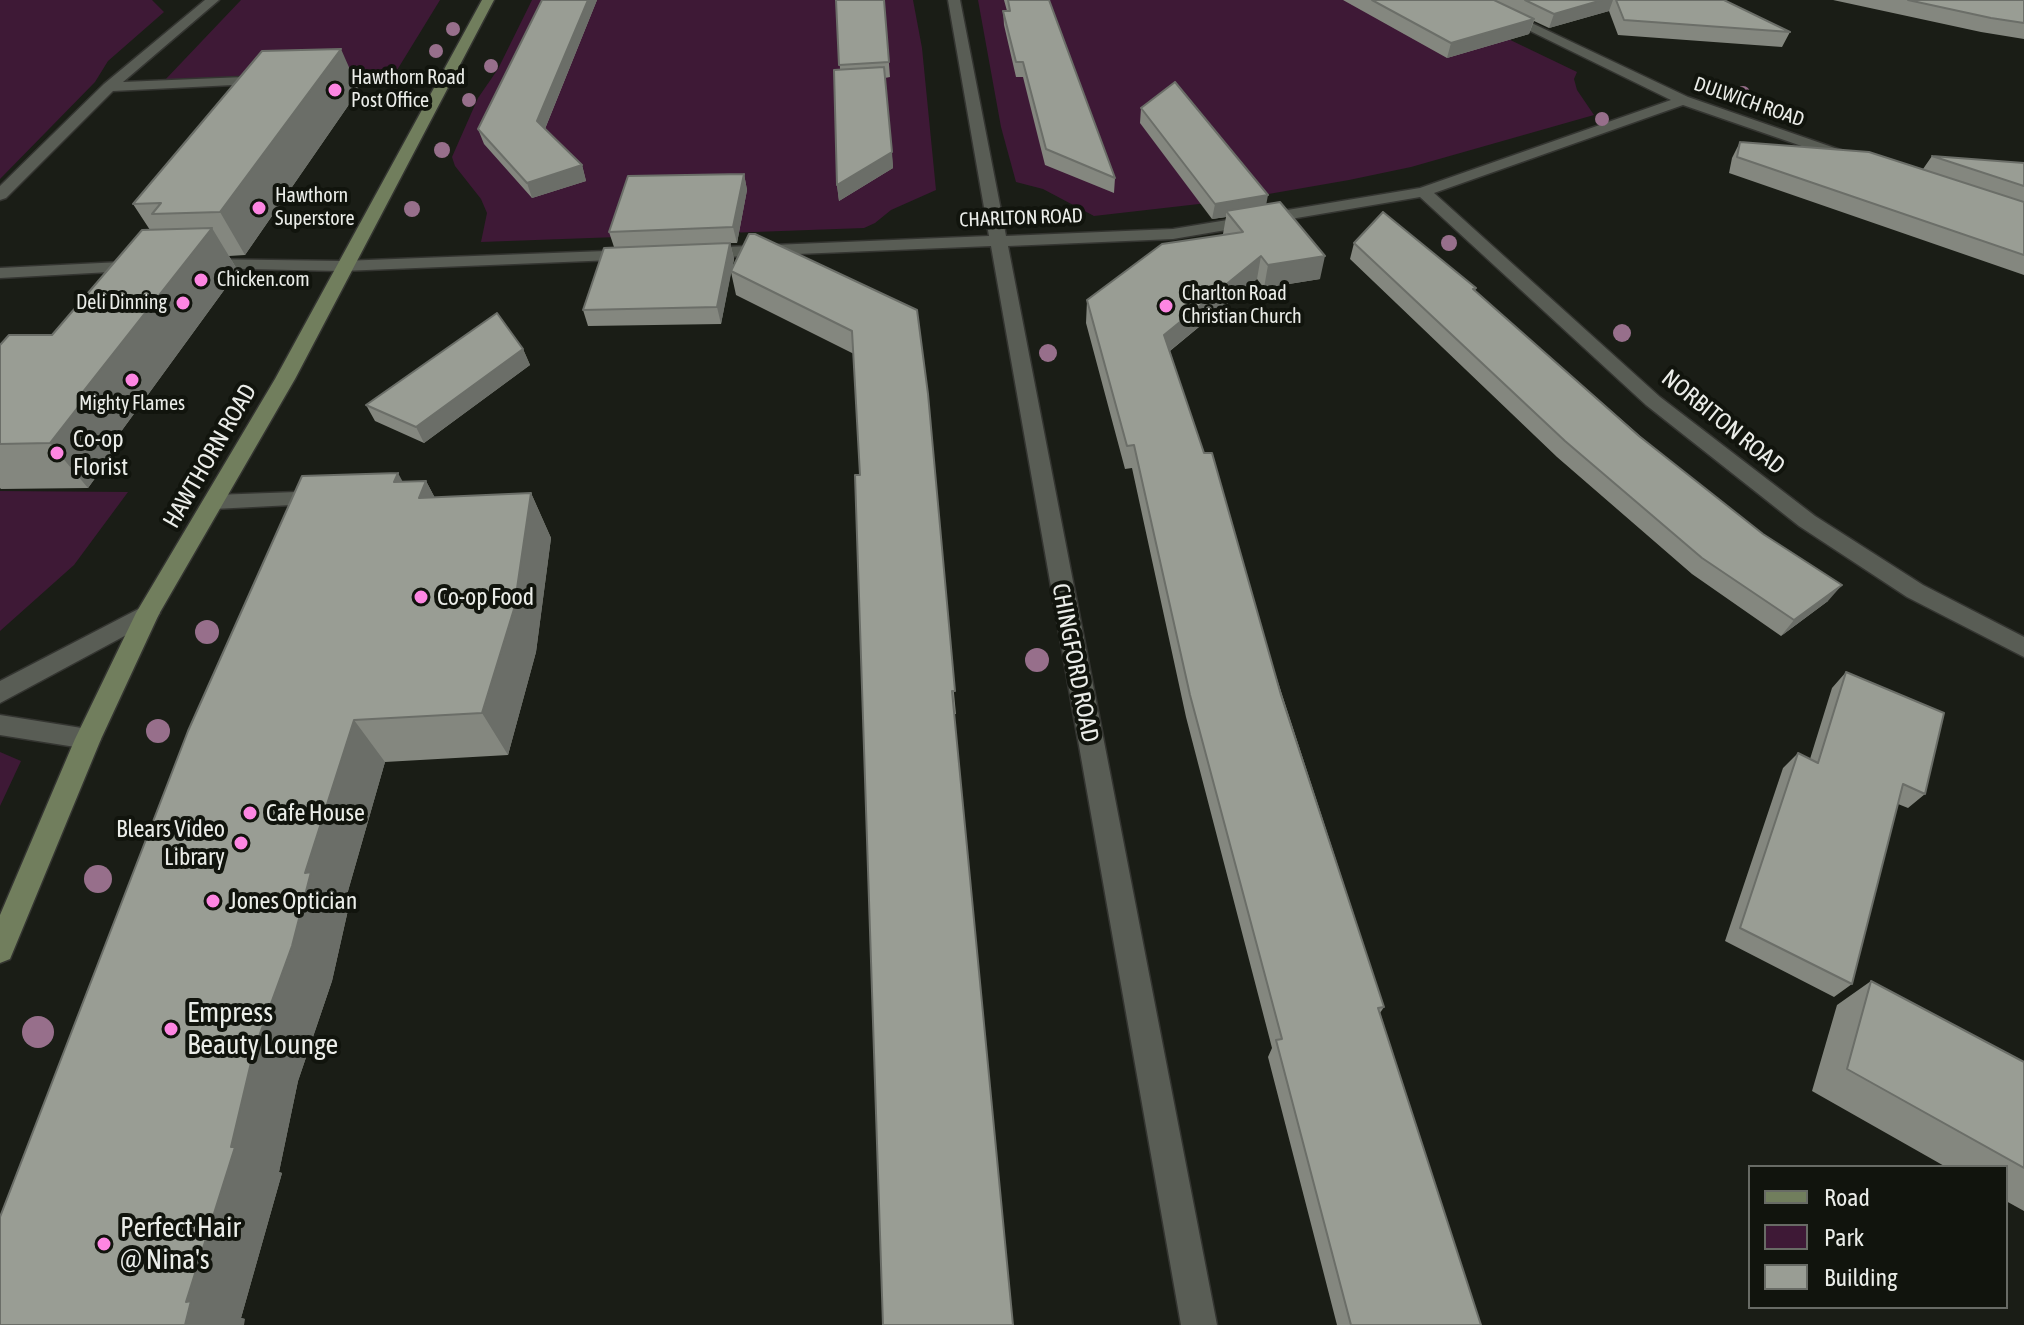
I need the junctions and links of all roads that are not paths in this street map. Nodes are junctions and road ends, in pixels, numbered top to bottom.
1 (213, 0) edge
2 (488, 0) edge
3 (954, 0) edge
4 (1473, 0) edge
5 (447, 75) junction
6 (109, 87) junction
7 (1683, 100) junction
8 (1862, 162) edge
9 (1423, 192) junction
10 (0, 195) edge
11 (996, 242) junction
12 (677, 254) edge
13 (645, 255) edge
14 (342, 266) junction
15 (0, 273) edge
16 (327, 498) edge
17 (214, 502) junction
18 (148, 613) junction
19 (2024, 648) edge
20 (0, 693) edge
21 (0, 725) edge
22 (88, 739) junction
23 (0, 949) edge
24 (1199, 1325) edge

1 - 6 street
2 - 5 street, HAWTHORN ROAD
3 - 11 street, CHINGFORD ROAD
4 - 7 street, DULWICH ROAD
5 - 6 street
5 - 14 street, HAWTHORN ROAD
6 - 10 street
7 - 8 street, DULWICH ROAD
7 - 9 street, CHARLTON ROAD
9 - 11 street, CHARLTON ROAD
9 - 19 street, NORBITON ROAD
11 - 12 street, CHARLTON ROAD
11 - 24 street, CHINGFORD ROAD
13 - 14 street
14 - 15 street
14 - 17 street, HAWTHORN ROAD
16 - 17 street
17 - 18 street, HAWTHORN ROAD
18 - 20 street
18 - 22 street, HAWTHORN ROAD
21 - 22 street
22 - 23 street, HAWTHORN ROAD

